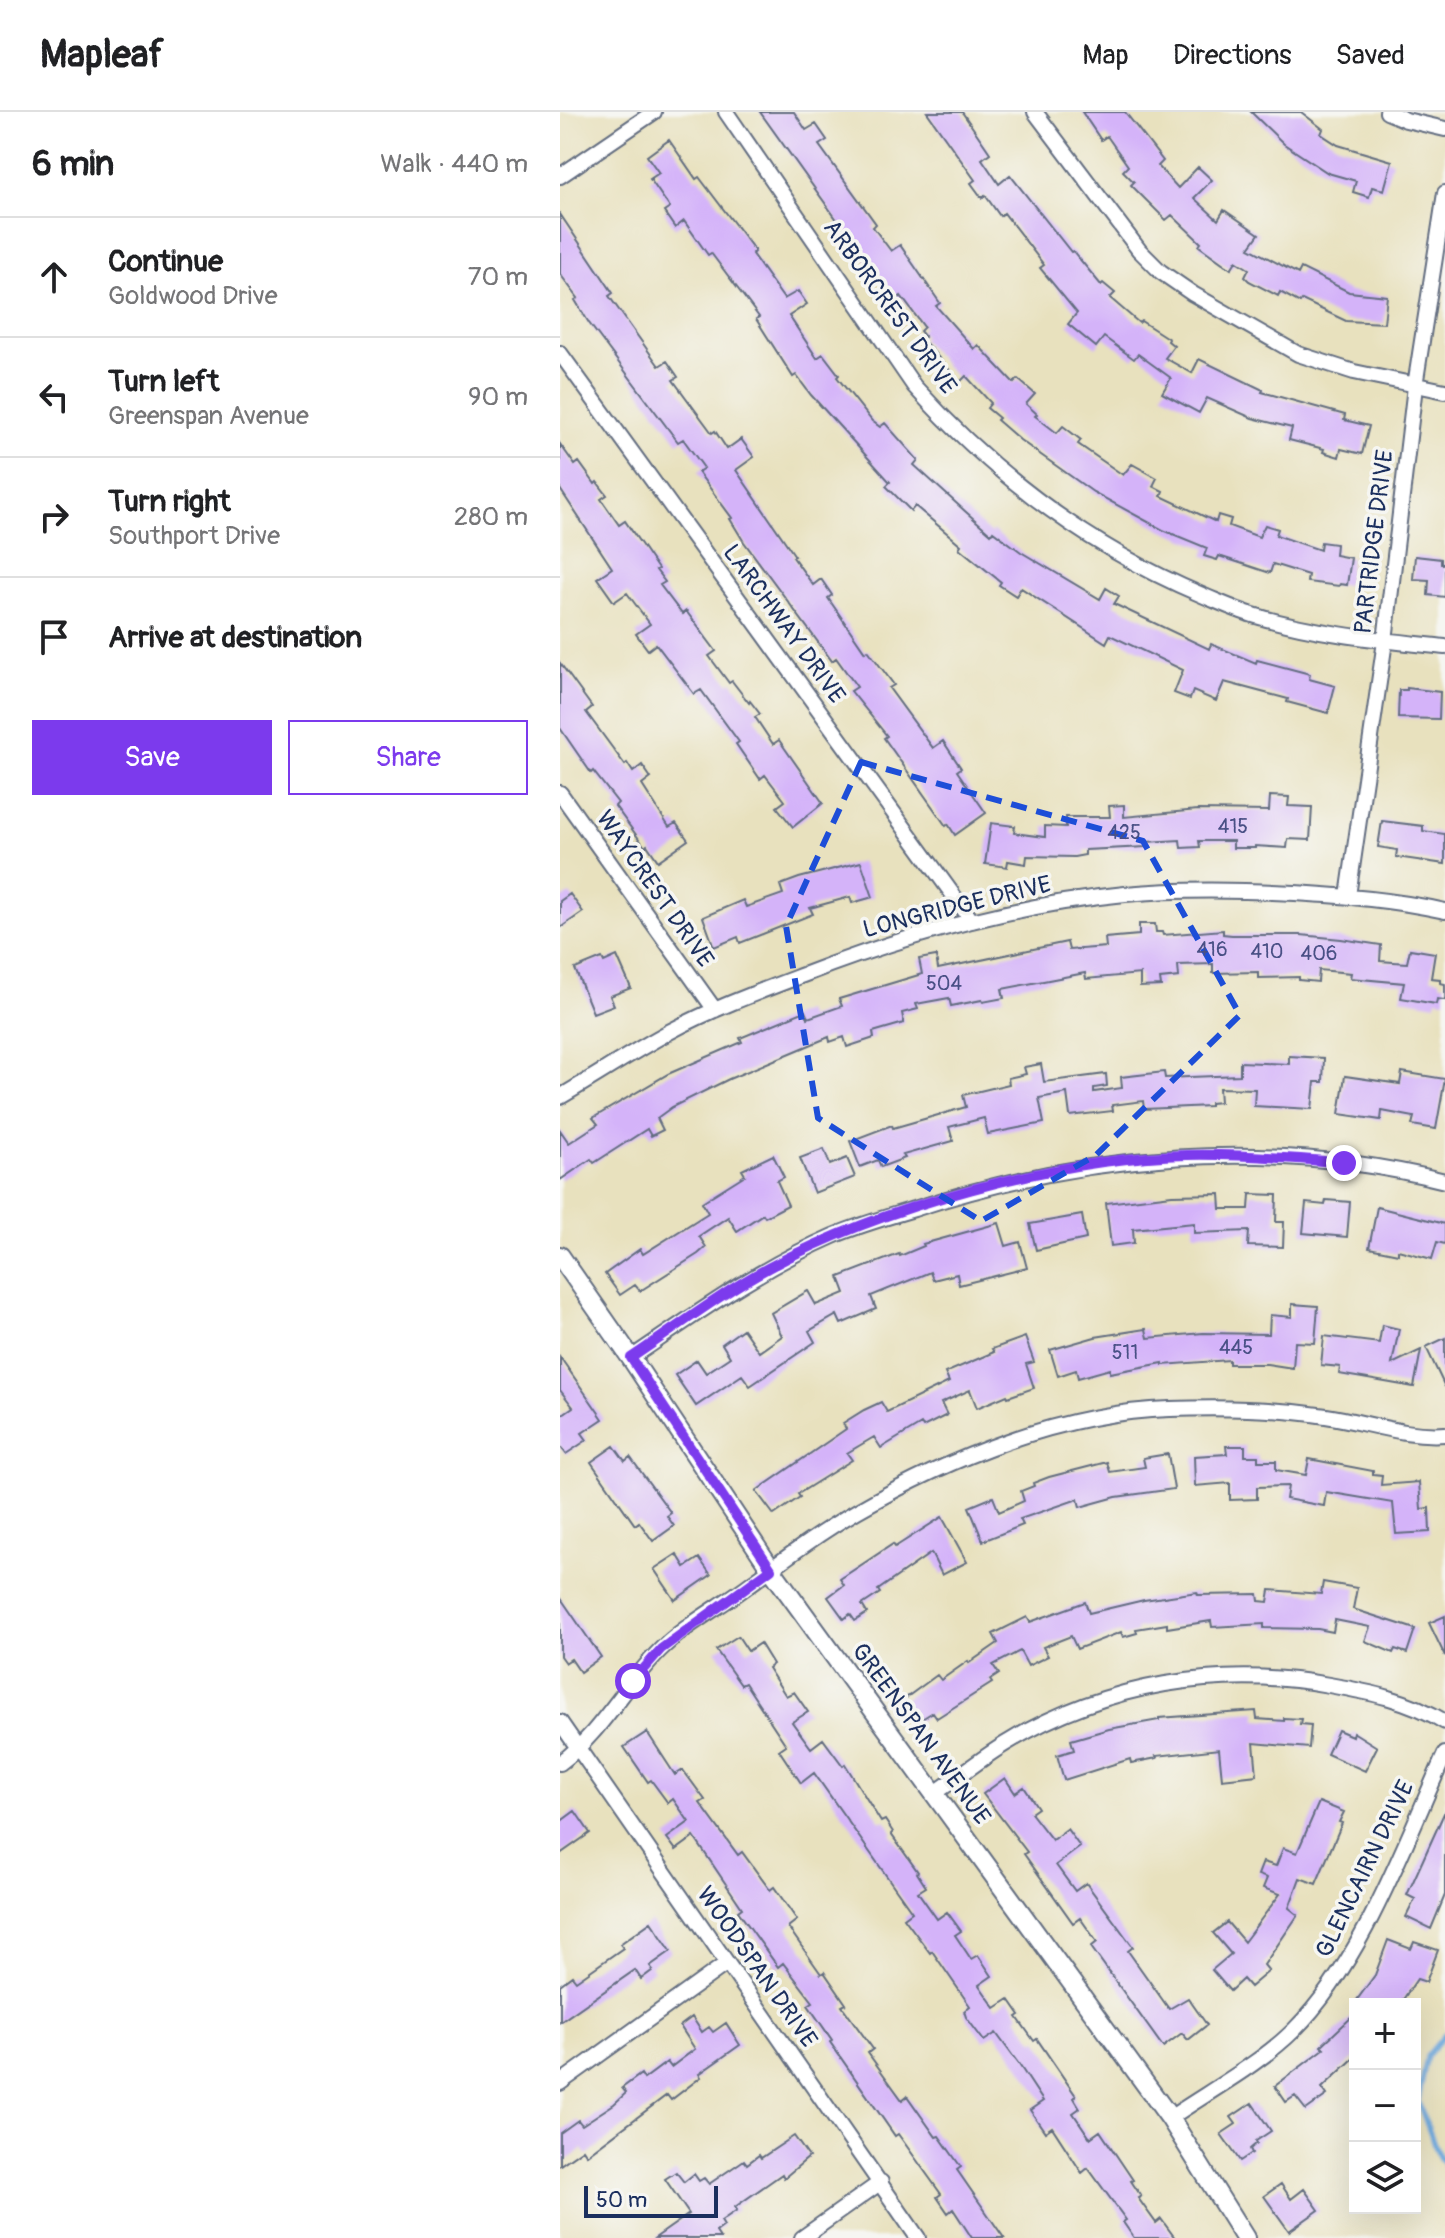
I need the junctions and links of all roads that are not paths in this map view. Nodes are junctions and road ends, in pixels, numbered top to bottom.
1 (654, 112) edge
2 (726, 112) edge
3 (1035, 112) edge
4 (1387, 112) edge
5 (1445, 129) edge
6 (560, 176) edge
7 (1445, 193) edge
8 (560, 353) edge
9 (1415, 386) junction
10 (1445, 391) edge
11 (1385, 641) junction
12 (1445, 647) edge
13 (560, 793) edge
14 (1348, 896) junction
15 (1445, 911) edge
16 (972, 921) junction
17 (715, 1010) junction
18 (560, 1097) edge
19 (1445, 1181) edge
20 (560, 1256) edge
21 (631, 1358) junction
22 (1445, 1434) edge
23 (771, 1569) junction
24 (560, 1722) edge
25 (1445, 1722) edge
26 (579, 1749) junction
27 (1445, 1754) edge
28 (560, 1763) edge
29 (935, 1793) junction
30 (727, 1963) junction
31 (560, 2083) edge
32 (1170, 2118) junction
33 (881, 2182) junction
34 (802, 2238) edge
35 (918, 2238) edge
36 (1245, 2238) edge

1 - 6 street
2 - 11 street, ARBORCREST DRIVE
3 - 9 street
4 - 5 street
7 - 9 street, PARTRIDGE DRIVE
8 - 16 street, LARCHWAY DRIVE
9 - 10 street
9 - 11 street, PARTRIDGE DRIVE
11 - 12 street, ARBORCREST DRIVE
11 - 14 street, PARTRIDGE DRIVE
13 - 17 street, WAYCREST DRIVE
14 - 15 street, LONGRIDGE DRIVE
14 - 16 street, LONGRIDGE DRIVE
16 - 17 street, LONGRIDGE DRIVE
17 - 18 street, LONGRIDGE DRIVE
19 - 21 street
20 - 21 street, GREENSPAN AVENUE
21 - 23 street, GREENSPAN AVENUE
22 - 23 street
23 - 26 street
23 - 29 street, GREENSPAN AVENUE
24 - 26 street, WOODSPAN DRIVE
25 - 29 street
26 - 28 street
26 - 30 street, WOODSPAN DRIVE
27 - 32 street, GLENCAIRN DRIVE
29 - 32 street, GREENSPAN AVENUE
30 - 31 street
30 - 33 street, WOODSPAN DRIVE
32 - 36 street, GREENSPAN AVENUE
33 - 34 street
33 - 35 street, WOODSPAN DRIVE

